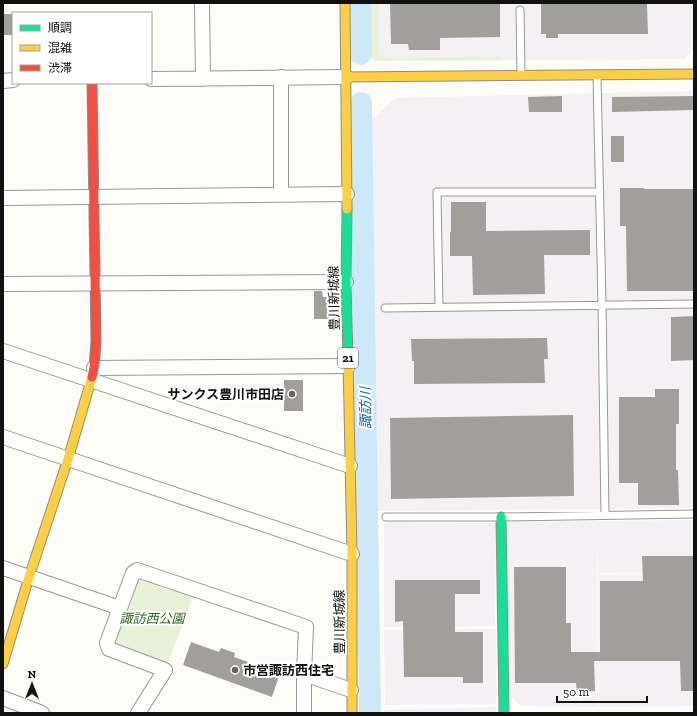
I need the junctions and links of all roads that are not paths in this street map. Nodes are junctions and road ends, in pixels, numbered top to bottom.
1 (202, 3) edge
2 (345, 3) edge
3 (520, 10) dead end
4 (597, 74) junction
5 (694, 74) edge
6 (520, 75) junction
7 (346, 76) junction
8 (281, 77) junction
9 (203, 78) junction
10 (152, 79) edge
11 (92, 84) edge
12 (600, 192) junction
13 (281, 194) junction
14 (347, 194) junction
15 (94, 197) junction
16 (3, 198) edge
17 (346, 282) junction
18 (95, 283) junction
19 (3, 284) edge
20 (694, 304) edge
21 (602, 305) junction
22 (439, 307) junction
23 (385, 308) dead end
24 (3, 351) edge
25 (348, 366) junction
26 (92, 374) junction
27 (3, 437) edge
28 (68, 459) junction
29 (350, 466) junction
30 (694, 514) edge
31 (604, 515) junction
32 (386, 517) dead end
33 (501, 517) junction
34 (352, 554) junction
35 (3, 568) edge
36 (29, 577) junction
37 (120, 608) junction
38 (3, 664) edge
39 (304, 674) junction
40 (351, 690) junction
41 (3, 698) edge
42 (42, 713) edge
43 (138, 713) edge
44 (304, 713) edge
45 (352, 713) edge
46 (504, 713) edge

1 - 9 street
2 - 7 street, 豊川新城線 / 21
3 - 6 lane
4 - 5 street
4 - 6 street
4 - 12 lane
6 - 7 street
7 - 8 street
7 - 14 street, 豊川新城線 / 21
8 - 9 street
8 - 13 street
9 - 10 street
11 - 15 street
12 - 21 lane
12 - 22 lane
13 - 14 street
13 - 15 street
14 - 17 street, 豊川新城線 / 21
15 - 16 street
15 - 18 street
17 - 18 street
17 - 25 street, 豊川新城線 / 21
18 - 19 street
18 - 26 street
20 - 21 lane
21 - 22 lane
21 - 31 lane
22 - 23 lane
24 - 26 street
25 - 26 street
25 - 29 street, 豊川新城線 / 21
26 - 28 street
26 - 29 street
27 - 28 street
28 - 34 street
28 - 36 street
29 - 34 street, 豊川新城線 / 21
30 - 31 lane
31 - 33 lane
32 - 33 lane
33 - 46 street
34 - 40 street, 豊川新城線 / 21
35 - 36 street
36 - 37 street
36 - 38 street
37 - 39 street
37 - 43 street
39 - 40 street
39 - 44 street
40 - 45 street, 豊川新城線 / 21
41 - 42 street

